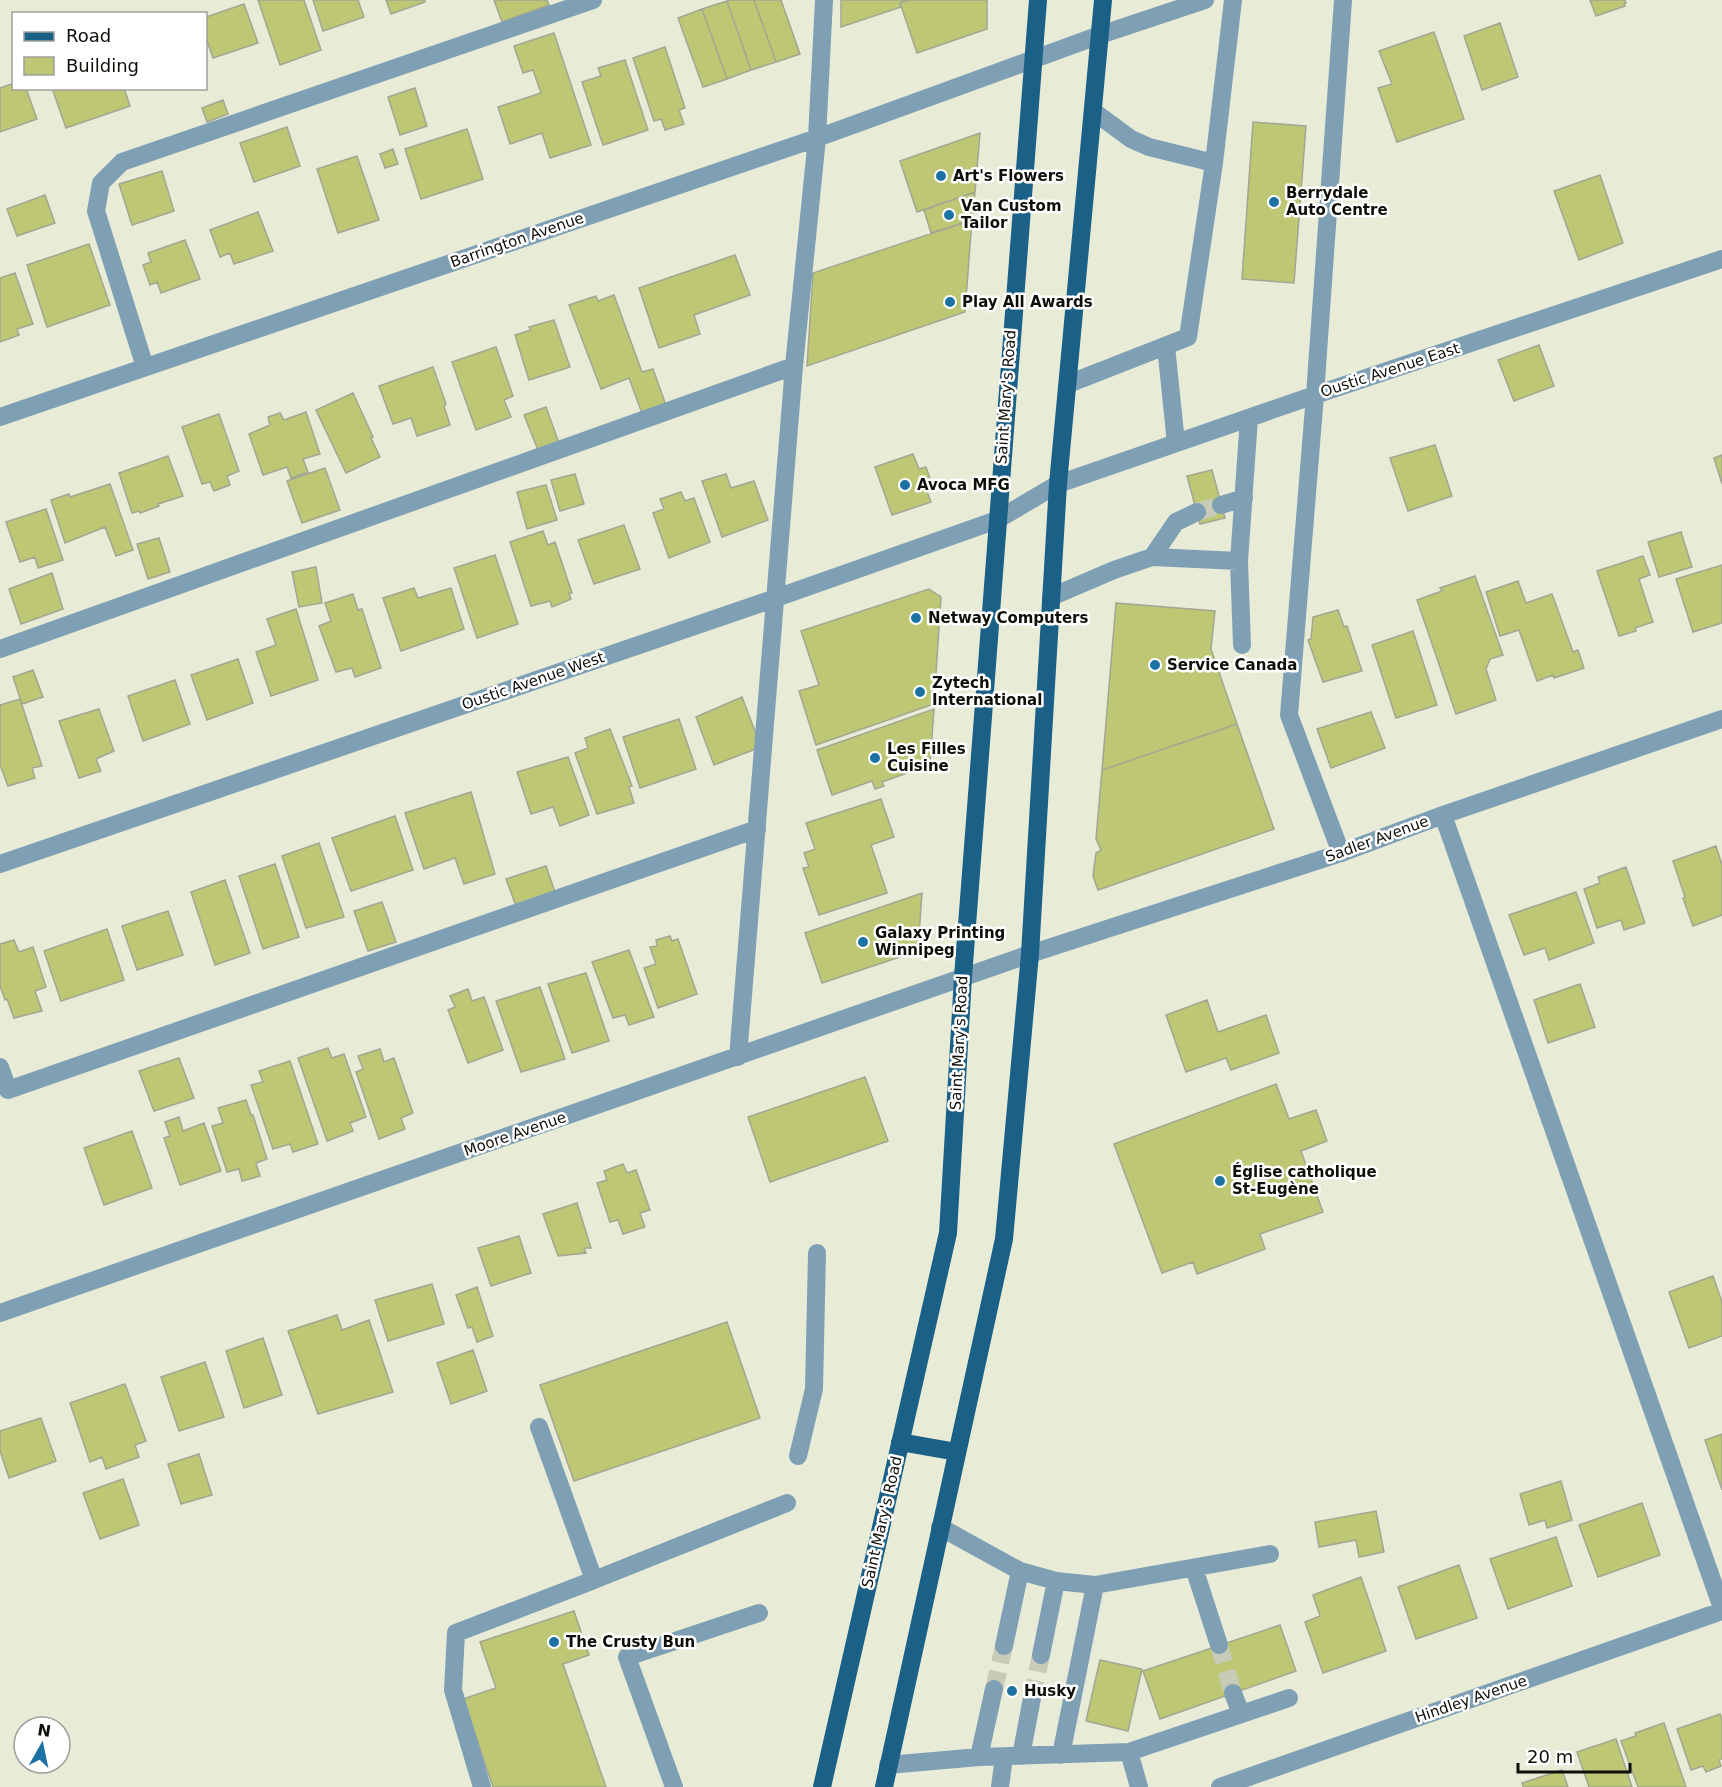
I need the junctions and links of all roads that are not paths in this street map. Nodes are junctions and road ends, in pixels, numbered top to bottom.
1 (593, 0) edge
2 (824, 0) edge
3 (1038, 0) edge
4 (1103, 0) edge
5 (1205, 0) edge
6 (1233, 0) edge
7 (1343, 0) edge
8 (1100, 35) junction
9 (1033, 59) junction
10 (1093, 111) junction
11 (818, 138) junction
12 (1214, 163) junction
13 (1722, 259) edge
14 (1166, 345) junction
15 (794, 366) junction
16 (146, 367) junction
17 (1068, 384) junction
18 (1315, 395) junction
19 (0, 417) edge
20 (1249, 418) junction
21 (1176, 443) junction
22 (1058, 484) junction
23 (1244, 498) junction
24 (1221, 505) tunnel mouth
25 (1197, 513) tunnel mouth
26 (997, 520) junction
27 (1152, 557) junction
28 (1239, 561) junction
29 (1051, 597) junction
30 (776, 598) junction
31 (1242, 645) dead end
32 (0, 649) edge
33 (1722, 719) edge
34 (1443, 815) junction
35 (757, 829) junction
36 (1341, 853) junction
37 (0, 864) edge
38 (1030, 954) junction
39 (963, 977) junction
40 (738, 1057) junction
41 (0, 1067) edge
42 (817, 1253) dead end
43 (0, 1313) edge
44 (539, 1427) dead end
45 (900, 1442) junction
46 (957, 1452) junction
47 (798, 1456) dead end
48 (787, 1503) dead end
49 (940, 1527) junction
50 (1270, 1554) dead end
51 (1194, 1568) junction
52 (1020, 1571) junction
53 (594, 1580) junction
54 (1056, 1581) junction
55 (1095, 1585) junction
56 (1722, 1610) edge
57 (759, 1613) dead end
58 (1219, 1645) tunnel mouth
59 (1004, 1646) tunnel mouth
60 (1041, 1655) tunnel mouth
61 (994, 1689) tunnel mouth
62 (1233, 1693) tunnel mouth
63 (1032, 1698) tunnel mouth
64 (1289, 1698) dead end
65 (1241, 1714) junction
66 (1130, 1752) junction
67 (1061, 1755) junction
68 (979, 1757) junction
69 (1012, 1757) junction
70 (888, 1765) junction
71 (482, 1787) edge
72 (674, 1787) edge
73 (822, 1787) edge
74 (884, 1787) edge
75 (1000, 1787) edge
76 (1139, 1787) edge
77 (1220, 1787) edge

1 - 16 street
2 - 11 street
3 - 9 main road, Saint Mary's Road
4 - 8 main road
5 - 8 street, Barrington Avenue
6 - 12 street
7 - 18 street
8 - 9 street, Barrington Avenue
8 - 10 main road
9 - 11 street, Barrington Avenue
9 - 26 main road, Saint Mary's Road
10 - 12 street
10 - 17 main road
11 - 15 street
11 - 16 street, Barrington Avenue
12 - 14 street
13 - 18 street, Oustic Avenue East
14 - 17 street
14 - 21 street
15 - 30 street
15 - 32 street
16 - 19 street, Barrington Avenue
17 - 22 main road
18 - 20 street, Oustic Avenue East
18 - 36 street
20 - 21 street, Oustic Avenue East
20 - 23 street
21 - 22 street, Oustic Avenue East
22 - 26 street, Oustic Avenue West
22 - 29 main road
23 - 24 street
23 - 28 street
25 - 27 street
26 - 30 street, Oustic Avenue West
26 - 39 main road, Saint Mary's Road
27 - 28 street
27 - 29 street
28 - 31 street
29 - 38 main road
30 - 35 street
30 - 37 street, Oustic Avenue West
33 - 34 street, Sadler Avenue
34 - 36 street, Sadler Avenue
34 - 56 street
35 - 40 street
35 - 41 street
36 - 38 street, Sadler Avenue
38 - 39 street, Moore Avenue
38 - 46 main road
39 - 40 street, Moore Avenue
39 - 45 main road, Saint Mary's Road
40 - 43 street, Moore Avenue
42 - 47 street
44 - 53 street
45 - 46 main road
45 - 73 main road, Saint Mary's Road
46 - 49 main road
48 - 53 street
49 - 52 street
49 - 70 main road
50 - 51 street
51 - 55 street
51 - 58 street
52 - 54 street
52 - 59 street
53 - 71 street
54 - 55 street
54 - 60 street
55 - 67 street
56 - 77 street, Hindley Avenue
57 - 72 street
61 - 68 street
62 - 65 street
63 - 69 street
64 - 65 street
65 - 66 street
66 - 67 street
66 - 76 street
67 - 69 street
68 - 69 street
68 - 70 street
69 - 75 street
70 - 74 main road

